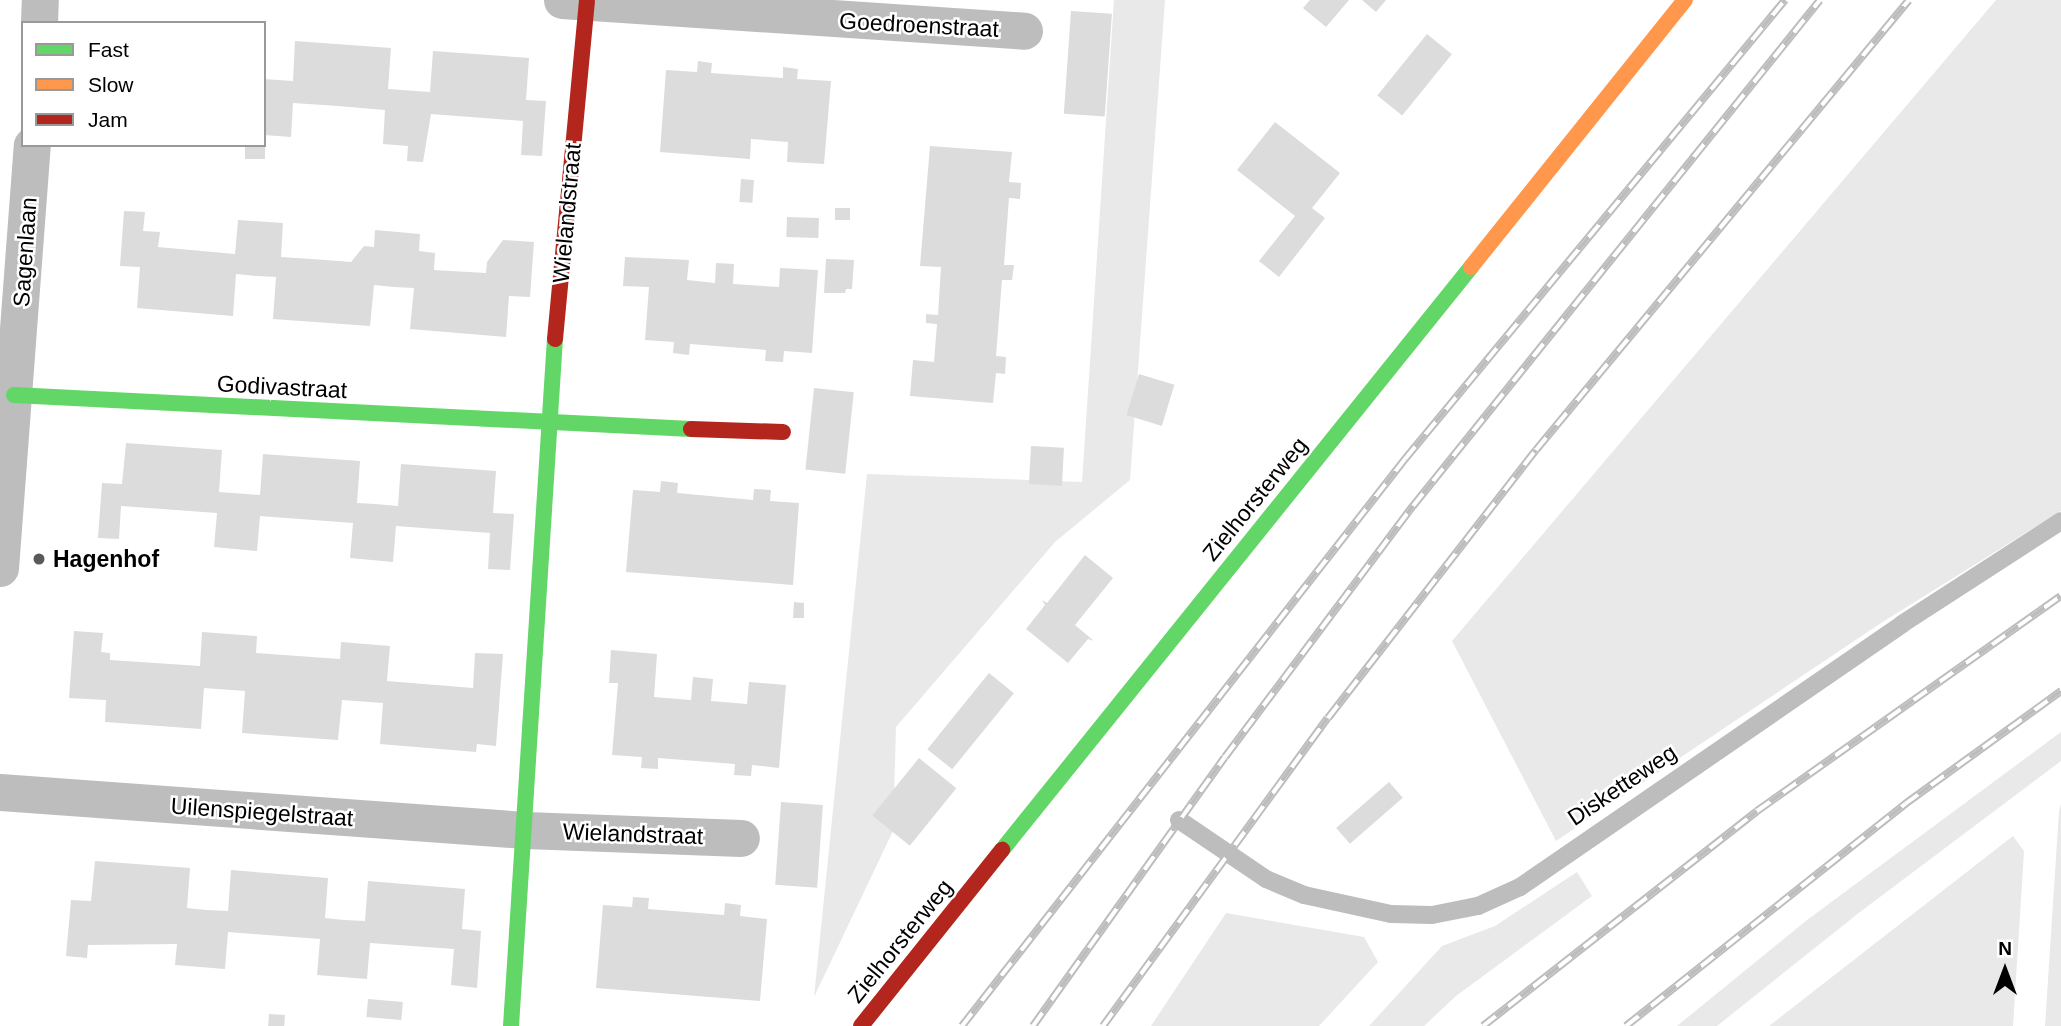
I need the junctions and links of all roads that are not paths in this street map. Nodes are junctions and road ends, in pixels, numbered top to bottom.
1 (40, 0) edge
2 (1685, 0) edge
3 (574, 1) edge
4 (39, 21) edge
5 (1024, 31) dead end
6 (32, 147) edge
7 (14, 227) edge
8 (14, 395) junction
9 (547, 424) junction
10 (783, 432) dead end
11 (2061, 521) edge
12 (0, 568) edge
13 (0, 792) edge
14 (1179, 820) dead end
15 (525, 830) junction
16 (741, 838) dead end
17 (511, 1026) edge
18 (861, 1026) edge

1 - 4 street
2 - 18 street, Zielhorsterweg
3 - 5 street, Goedroenstraat
3 - 9 street, Wielandstraat
6 - 7 street, Sagenlaan
7 - 8 street, Sagenlaan
8 - 9 street, Godivastraat
8 - 12 street, Sagenlaan
9 - 10 street
9 - 15 street, Wielandstraat
11 - 14 lane, Disketteweg
13 - 15 street, Uilenspiegelstraat
15 - 16 street, Wielandstraat
15 - 17 street, Wielandstraat

